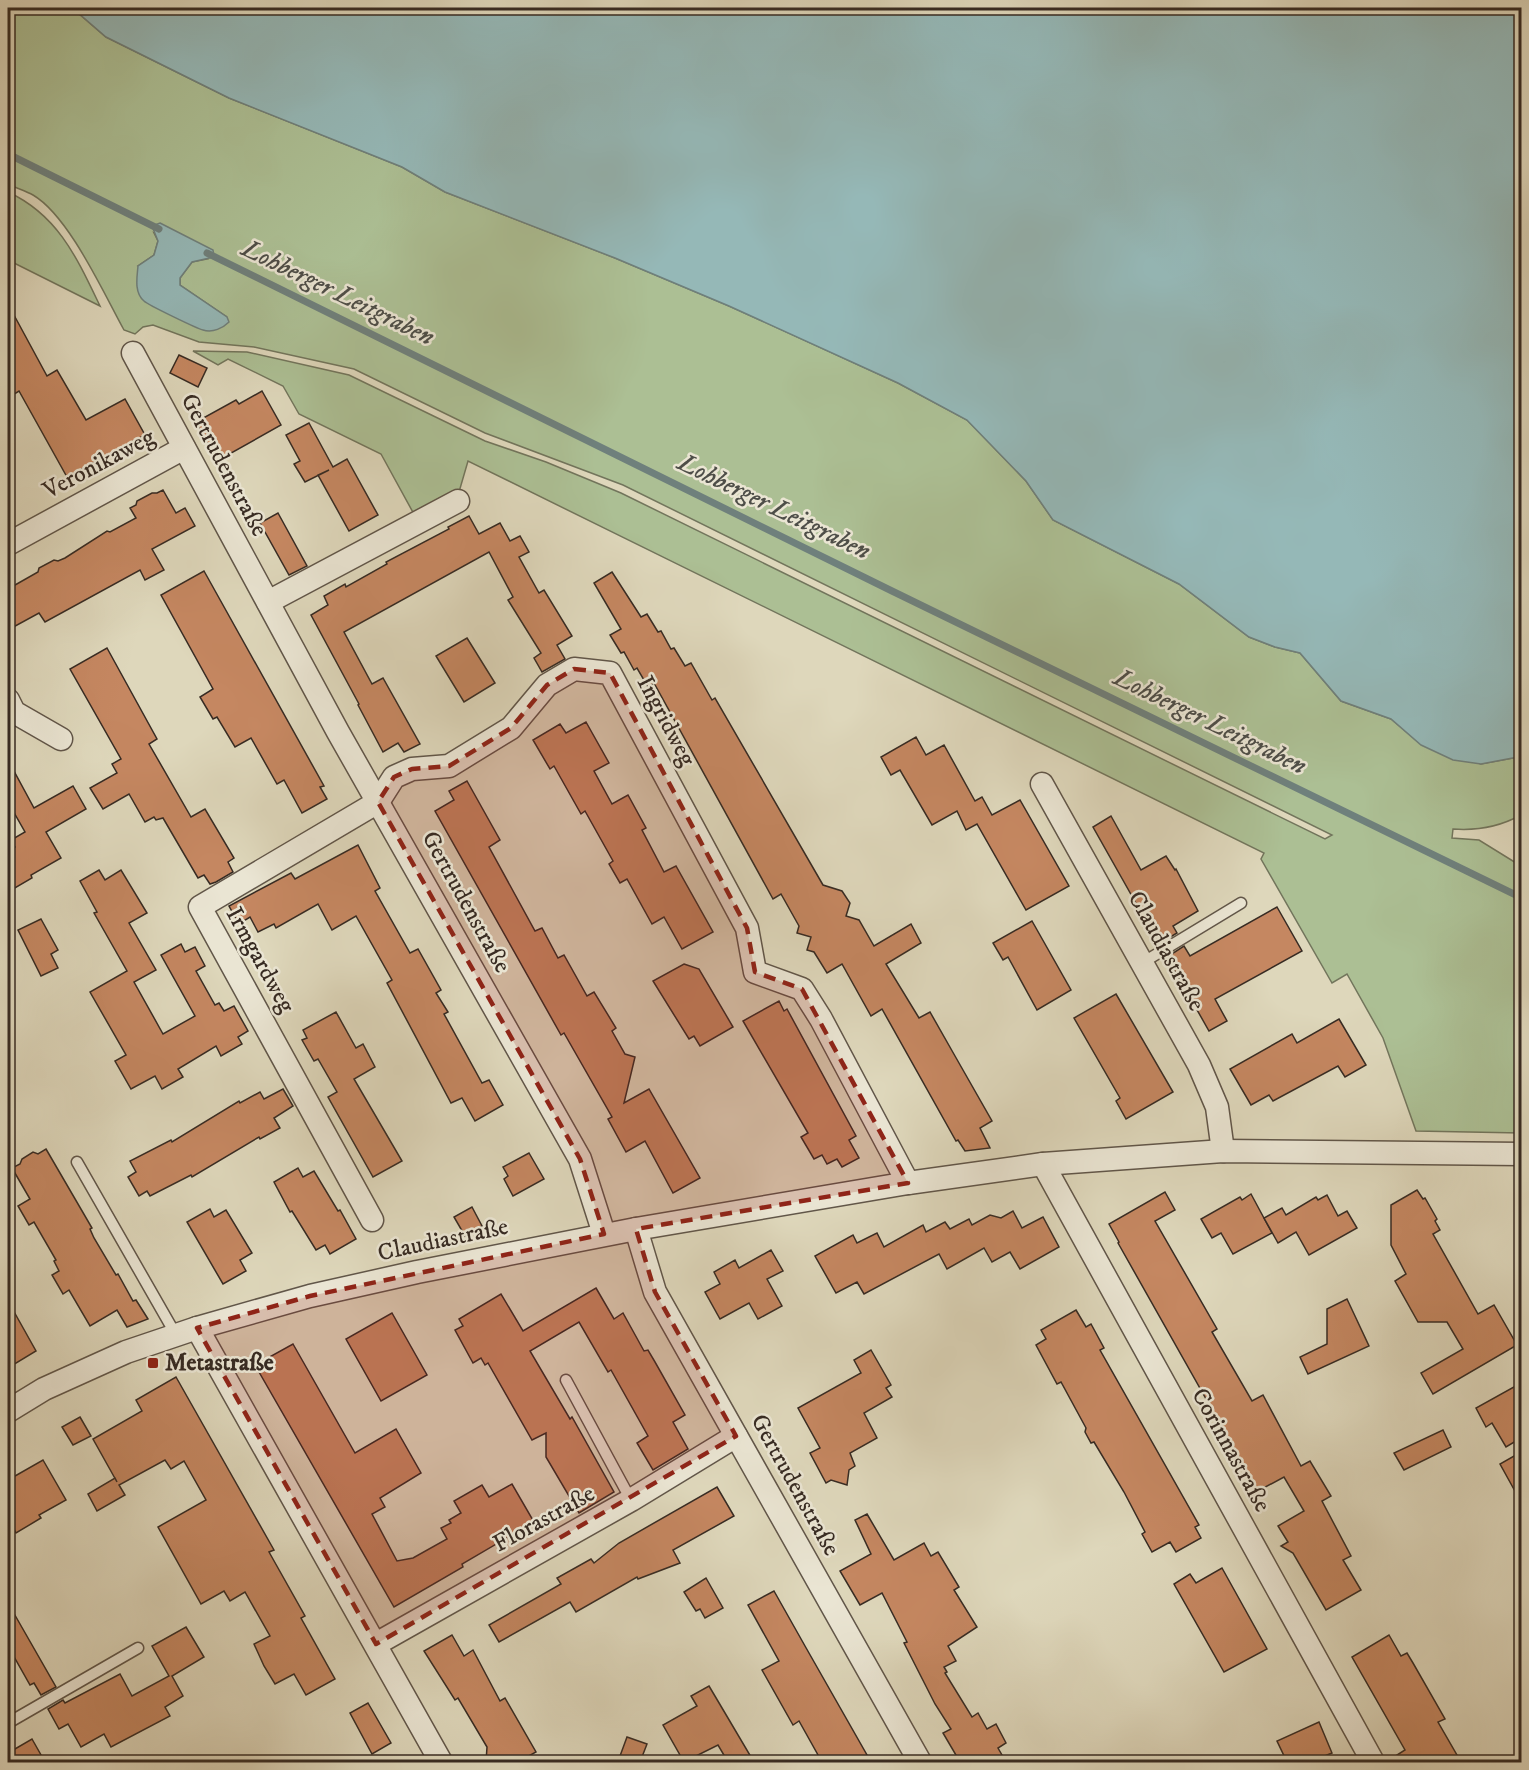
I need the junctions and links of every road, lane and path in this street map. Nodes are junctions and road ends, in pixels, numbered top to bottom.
1 (133, 353) dead end
2 (184, 448) junction
3 (458, 501) dead end
4 (8, 544) edge
5 (268, 602) junction
6 (8, 700) edge
7 (61, 739) dead end
8 (1042, 784) dead end
9 (378, 802) junction
10 (1241, 903) dead end
11 (1142, 963) junction
12 (1223, 1151) junction
13 (1521, 1155) edge
14 (77, 1162) dead end
15 (1042, 1164) junction
16 (908, 1183) junction
17 (372, 1220) dead end
18 (636, 1229) junction
19 (604, 1234) junction
20 (197, 1328) junction
21 (176, 1335) junction
22 (566, 1380) dead end
23 (8, 1411) edge
24 (736, 1436) junction
25 (632, 1500) junction
26 (376, 1644) junction
27 (138, 1648) dead end
28 (8, 1722) edge
29 (441, 1762) edge
30 (920, 1762) edge
31 (1373, 1762) edge

1 - 2 street, Gertrudenstraße
2 - 4 street, Veronikaweg
2 - 5 street, Gertrudenstraße
3 - 5 street
5 - 9 street, Gertrudenstraße
6 - 7 street
8 - 11 street, Claudiastraße
9 - 16 street, Ingridweg
9 - 17 street, Irmgardweg
9 - 19 street, Gertrudenstraße
10 - 11 lane
11 - 12 street, Claudiastraße
12 - 13 street, Claudiastraße
12 - 15 street, Claudiastraße
14 - 21 lane
15 - 16 street, Claudiastraße
15 - 31 street, Corinnastraße
16 - 18 street, Claudiastraße
18 - 19 street, Claudiastraße
18 - 24 street, Gertrudenstraße
19 - 20 street, Claudiastraße
20 - 21 street, Claudiastraße
20 - 26 street
21 - 23 street, Claudiastraße
22 - 25 lane
24 - 25 street, Florastraße
24 - 30 street, Gertrudenstraße
25 - 26 street, Florastraße
26 - 29 street
27 - 28 lane

